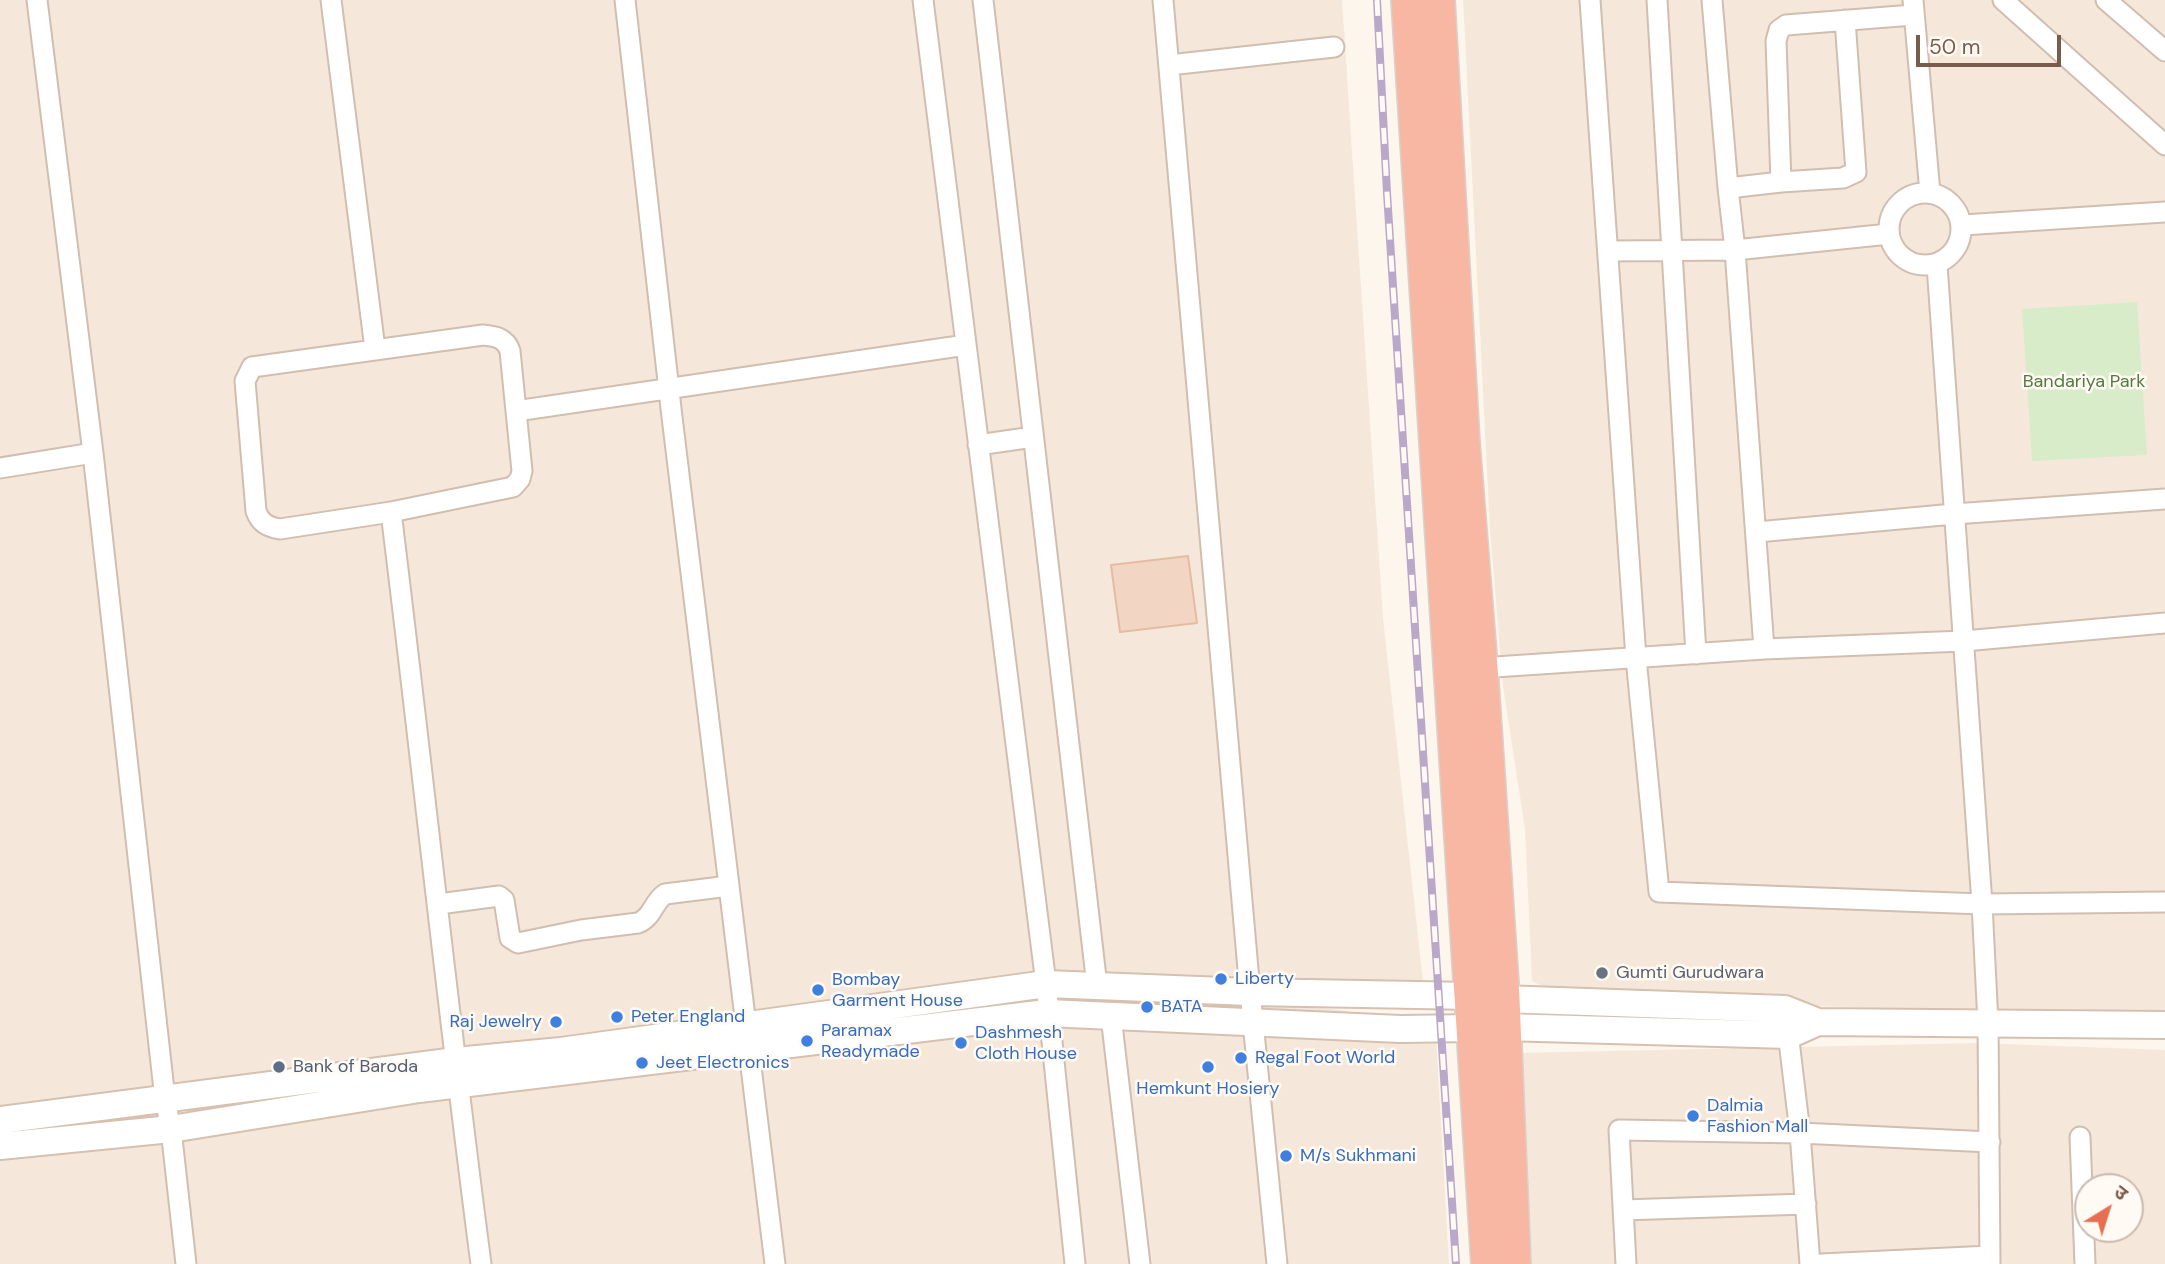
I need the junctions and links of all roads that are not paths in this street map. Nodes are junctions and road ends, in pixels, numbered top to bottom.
1 (37, 0) edge
2 (331, 0) edge
3 (625, 0) edge
4 (923, 0) edge
5 (1163, 0) edge
6 (1409, 0) edge
7 (1437, 0) edge
8 (1590, 0) edge
9 (1657, 0) edge
10 (1712, 0) edge
11 (2003, 0) edge
12 (2106, 0) edge
13 (988, 1) edge
14 (1913, 8) edge
15 (1845, 20) junction
16 (1334, 47) dead end
17 (2165, 51) edge
18 (1169, 65) junction
19 (2165, 145) edge
20 (1781, 182) junction
21 (1728, 188) junction
22 (1930, 192) junction
23 (2165, 212) edge
24 (1963, 225) junction
25 (1889, 234) junction
26 (1735, 250) junction
27 (1608, 251) junction
28 (1673, 251) junction
29 (1937, 265) junction
30 (966, 345) junction
31 (375, 349) junction
32 (669, 389) junction
33 (1447, 393) junction
34 (516, 411) junction
35 (1033, 437) junction
36 (978, 445) junction
37 (93, 453) junction
38 (0, 468) edge
39 (2165, 499) edge
40 (391, 512) junction
41 (1954, 514) junction
42 (1757, 532) junction
43 (2165, 623) edge
44 (1964, 641) junction
45 (1763, 649) junction
46 (1696, 654) junction
47 (1636, 658) junction
48 (1480, 668) junction
49 (729, 886) junction
50 (2165, 902) edge
51 (439, 904) junction
52 (1982, 904) junction
53 (1046, 984) junction
54 (1097, 986) junction
55 (1250, 992) junction
56 (1047, 1013) junction
57 (1488, 1013) junction
58 (1111, 1016) junction
59 (1787, 1022) junction
60 (1254, 1023) junction
61 (1988, 1023) junction
62 (2165, 1025) edge
63 (748, 1037) junction
64 (457, 1074) junction
65 (165, 1099) junction
66 (0, 1120) edge
67 (171, 1129) junction
68 (1800, 1133) junction
69 (2080, 1137) dead end
70 (1990, 1142) junction
71 (0, 1146) edge
72 (1806, 1204) junction
73 (1623, 1210) junction
74 (1990, 1260) edge
75 (187, 1264) edge
76 (481, 1264) edge
77 (775, 1264) edge
78 (1074, 1264) edge
79 (1140, 1264) edge
80 (1277, 1264) edge
81 (1489, 1264) edge
82 (1513, 1264) edge
83 (1626, 1264) edge
84 (1810, 1264) edge
85 (1821, 1264) edge
86 (2085, 1264) edge

1 - 37 street
2 - 31 street
3 - 32 street
4 - 30 street
5 - 18 street
6 - 33 highway
7 - 33 highway
8 - 27 street
9 - 28 street
10 - 21 street
11 - 19 street
12 - 17 street
13 - 35 street
14 - 15 street
14 - 22 street
15 - 20 street
15 - 20 street
16 - 18 street
18 - 55 street
20 - 21 street
21 - 26 street
22 - 24 street
22 - 25 street
23 - 24 street
24 - 29 street
25 - 26 street
25 - 29 street
26 - 28 street
26 - 42 street
27 - 28 street
27 - 47 street
28 - 46 street
29 - 41 street
30 - 32 street
30 - 36 street
31 - 34 street
31 - 40 street
32 - 34 street
32 - 49 street
33 - 48 highway
33 - 57 highway
34 - 40 street
35 - 36 street
35 - 54 street
36 - 53 street
37 - 38 street
37 - 65 street
39 - 41 street
40 - 51 street
41 - 42 street
41 - 44 street
42 - 45 street
43 - 44 street
44 - 45 street
44 - 52 street
45 - 46 street
46 - 47 street
47 - 48 street
47 - 52 street
48 - 57 highway
49 - 51 street
49 - 63 street
50 - 52 street
51 - 64 street
52 - 61 street
53 - 54 street
53 - 56 street
53 - 63 street
54 - 55 street
55 - 57 street
55 - 60 street
56 - 58 street
56 - 63 street
56 - 78 street
57 - 59 street
57 - 60 street
57 - 81 highway
57 - 82 highway
58 - 60 street
58 - 79 street
59 - 61 street
59 - 68 street
60 - 80 street
61 - 62 street
61 - 70 street
63 - 64 street
63 - 77 street
64 - 65 street
64 - 67 street
64 - 76 street
65 - 66 street
65 - 67 street
67 - 71 street
67 - 75 street
68 - 70 street
68 - 72 street
68 - 73 street
69 - 86 street
70 - 74 street
72 - 73 street
72 - 84 street
73 - 83 street
74 - 85 street

